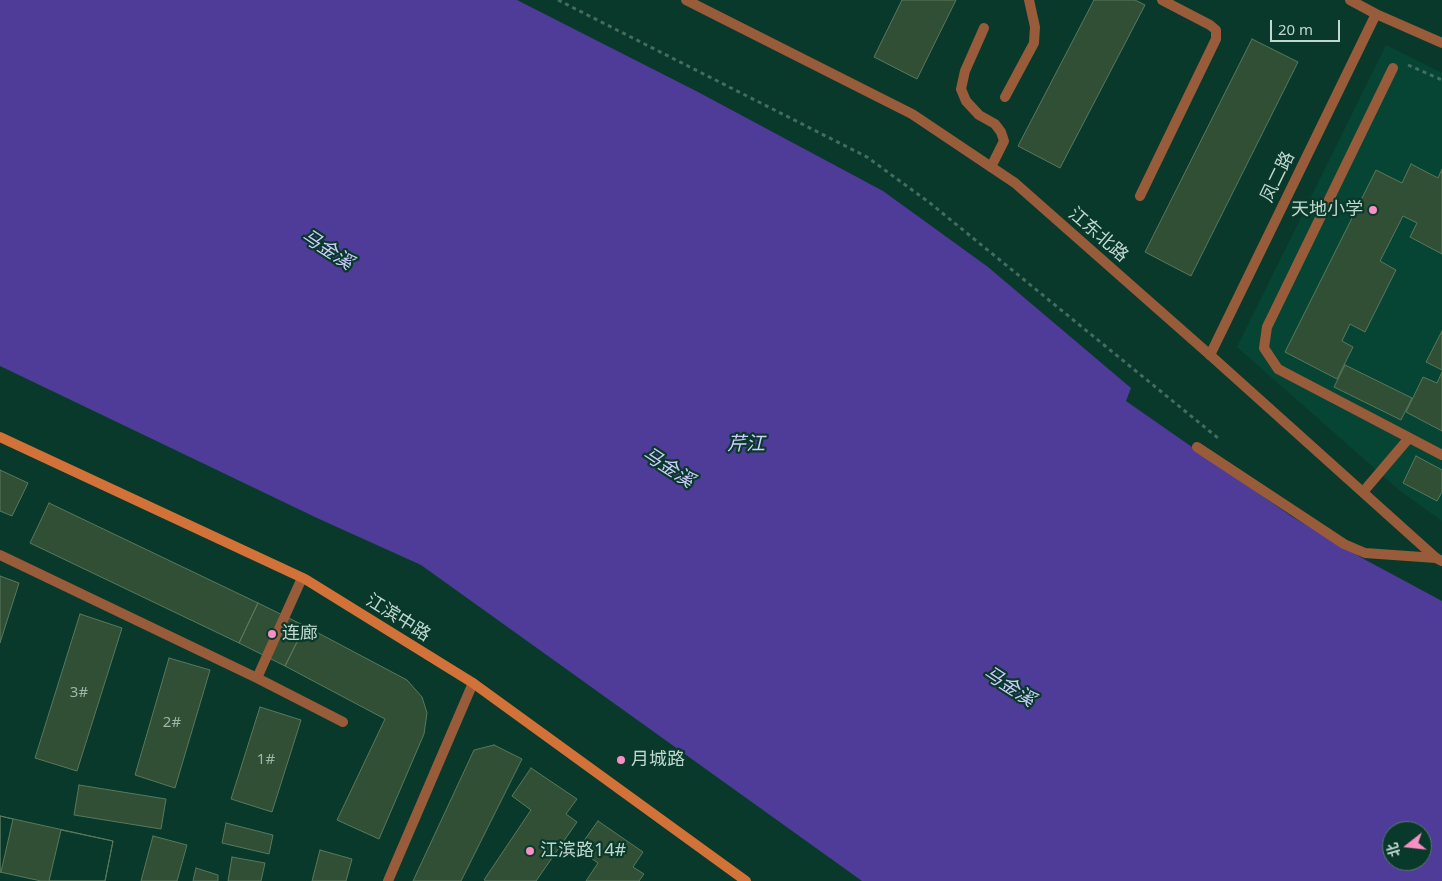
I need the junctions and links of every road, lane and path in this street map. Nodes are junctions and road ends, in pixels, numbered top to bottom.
1 (558, 0) edge
2 (686, 0) edge
3 (1029, 0) edge
4 (1162, 0) edge
5 (1350, 0) edge
6 (1376, 14) junction
7 (984, 28) dead end
8 (1442, 43) edge
9 (1393, 68) joint
10 (1442, 80) edge
11 (1005, 97) dead end
12 (991, 167) junction
13 (1140, 196) dead end
14 (1210, 355) junction
15 (0, 437) edge
16 (1409, 438) junction
17 (1224, 444) dead end
18 (1197, 447) dead end
19 (1442, 455) edge
20 (1363, 492) junction
21 (0, 555) edge
22 (1439, 559) edge
23 (302, 578) junction
24 (258, 678) junction
25 (473, 683) junction
26 (343, 722) dead end
27 (388, 881) edge
28 (746, 881) edge

1 - 17 path
2 - 12 street, 江东北路
3 - 11 street
4 - 13 street
5 - 6 street
6 - 8 street
6 - 14 street, 凤二路
7 - 12 street
9 - 10 path
9 - 16 street
12 - 14 street, 江东北路
14 - 20 street, 江东北路
15 - 23 main road, 江滨中路
16 - 19 street
16 - 20 street
18 - 22 street
20 - 22 street, 江东北路
21 - 24 street
23 - 24 street
23 - 25 main road, 江滨中路
24 - 26 street
25 - 27 street
25 - 28 main road, 江滨中路

